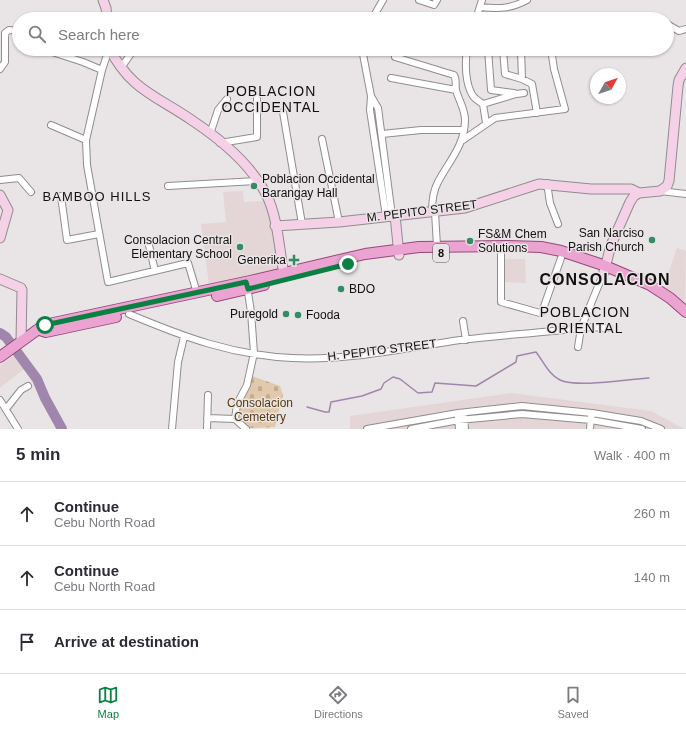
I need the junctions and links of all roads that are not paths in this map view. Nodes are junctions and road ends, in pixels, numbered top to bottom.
1 (103, 0) edge
2 (383, 0) edge
3 (419, 0) edge
4 (482, 0) edge
5 (527, 0) edge
6 (435, 2) edge
7 (480, 7) junction
8 (106, 12) edge
9 (376, 12) edge
10 (478, 12) edge
11 (674, 28) edge
12 (686, 29) edge
13 (12, 30) edge
14 (64, 56) edge
15 (107, 56) edge
16 (113, 56) edge
17 (129, 56) edge
18 (363, 56) edge
19 (466, 56) edge
20 (488, 56) edge
21 (504, 56) edge
22 (521, 56) edge
23 (552, 56) edge
24 (395, 58) dead end
25 (121, 68) junction
26 (686, 68) edge
27 (0, 69) edge
28 (102, 70) junction
29 (391, 78) dead end
30 (522, 79) junction
31 (456, 90) junction
32 (524, 93) dead end
33 (516, 94) junction
34 (371, 96) junction
35 (257, 98) dead end
36 (227, 99) dead end
37 (483, 104) junction
38 (283, 112) dead end
39 (537, 113) junction
40 (379, 114) junction
41 (371, 115) junction
42 (486, 123) junction
43 (51, 125) dead end
44 (464, 130) junction
45 (210, 134) junction
46 (382, 134) junction
47 (322, 138) dead end
48 (86, 140) junction
49 (463, 140) junction
50 (220, 143) junction
51 (0, 180) edge
52 (257, 182) junction
53 (546, 183) junction
54 (168, 186) dead end
55 (660, 191) junction
56 (31, 192) dead end
57 (639, 193) junction
58 (686, 194) edge
59 (0, 195) edge
60 (60, 196) dead end
61 (4, 209) edge
62 (433, 212) junction
63 (391, 216) junction
64 (339, 222) junction
65 (302, 224) junction
66 (558, 224) dead end
67 (275, 226) junction
68 (99, 234) junction
69 (0, 238) edge
70 (148, 241) dead end
71 (437, 246) junction
72 (506, 250) junction
73 (398, 252) junction
74 (561, 258) junction
75 (605, 269) junction
76 (155, 271) junction
77 (284, 274) junction
78 (0, 279) edge
79 (247, 286) junction
80 (197, 293) junction
81 (686, 312) edge
82 (129, 314) junction
83 (686, 320) edge
84 (463, 321) dead end
85 (581, 328) junction
86 (609, 328) dead end
87 (40, 330) junction
88 (184, 337) junction
89 (466, 340) junction
90 (16, 344) junction
91 (578, 347) dead end
92 (254, 353) junction
93 (0, 357) edge
94 (28, 386) dead end
95 (208, 395) dead end
96 (0, 400) edge
97 (6, 409) junction
98 (461, 413) junction
99 (592, 413) junction
100 (600, 414) junction
101 (207, 418) junction
102 (235, 419) junction
103 (462, 420) junction
104 (591, 420) junction
105 (600, 422) junction
106 (18, 429) edge
107 (172, 429) edge
108 (207, 429) edge
109 (246, 429) edge
110 (368, 429) edge
111 (371, 429) edge
112 (410, 429) edge
113 (459, 429) edge
114 (465, 429) edge
115 (590, 429) edge
116 (599, 429) edge
117 (642, 429) edge
118 (661, 429) edge

1 - 8 street
2 - 9 street
3 - 6 street
4 - 7 street
5 - 7 street
7 - 10 street
11 - 12 street
13 - 27 street
14 - 28 street
15 - 28 street
16 - 25 street
17 - 25 street
18 - 34 street
19 - 37 street
20 - 33 street
21 - 30 street
22 - 30 street
23 - 39 street
24 - 31 street
25 - 45 street
26 - 55 street
28 - 48 street
29 - 31 street
30 - 39 street
31 - 44 street
32 - 33 street
33 - 37 street
34 - 40 street
34 - 41 street
35 - 50 street
36 - 45 street
37 - 42 street
38 - 65 street
39 - 42 street
40 - 41 street
40 - 46 street
41 - 63 street
42 - 49 street
43 - 48 street
44 - 46 street
44 - 49 street
45 - 50 street
46 - 63 street
47 - 64 street
48 - 68 street
49 - 62 street
50 - 52 street
51 - 56 street
52 - 54 street
52 - 67 street
53 - 57 street, M. PEPITO STREET
53 - 62 street, M. PEPITO STREET
53 - 66 street
55 - 57 street, M. PEPITO STREET
55 - 58 street, M. PEPITO STREET
57 - 75 street
59 - 61 street
60 - 68 street
61 - 69 street
62 - 63 street, M. PEPITO STREET
62 - 71 street
63 - 64 street, M. PEPITO STREET
63 - 73 street
64 - 65 street, M. PEPITO STREET
65 - 67 street, M. PEPITO STREET
67 - 77 street
68 - 76 street
70 - 76 street
71 - 72 main road, 8
71 - 73 main road, 8
72 - 73 main road, 8
72 - 74 main road, 8
72 - 74 street
72 - 75 main road, 8
73 - 77 main road, 8
73 - 79 main road, 8
74 - 75 main road, 8
75 - 81 main road, 8
75 - 83 main road, 8
75 - 85 street
76 - 80 street
77 - 79 main road, 8
78 - 90 street
79 - 80 main road, 8
79 - 82 main road, 8
79 - 92 street
80 - 87 main road, 8
82 - 87 main road, 8
82 - 88 street, H. PEPITO STREET
84 - 89 street
85 - 86 street, H. PEPITO STREET
85 - 89 street, H. PEPITO STREET
85 - 91 street
87 - 90 main road, 8
88 - 92 street, H. PEPITO STREET
88 - 107 street
89 - 92 street, H. PEPITO STREET
90 - 93 main road, 8
92 - 102 street
94 - 97 street
95 - 101 street
96 - 97 street
97 - 106 street
98 - 99 street
98 - 103 street
98 - 111 street
99 - 100 street
99 - 104 street
100 - 105 street
100 - 118 street
101 - 102 street
101 - 108 street
102 - 109 street
103 - 104 street
103 - 112 street
103 - 113 street
103 - 114 street
104 - 105 street
104 - 115 street
105 - 116 street
105 - 117 street
110 - 111 street

